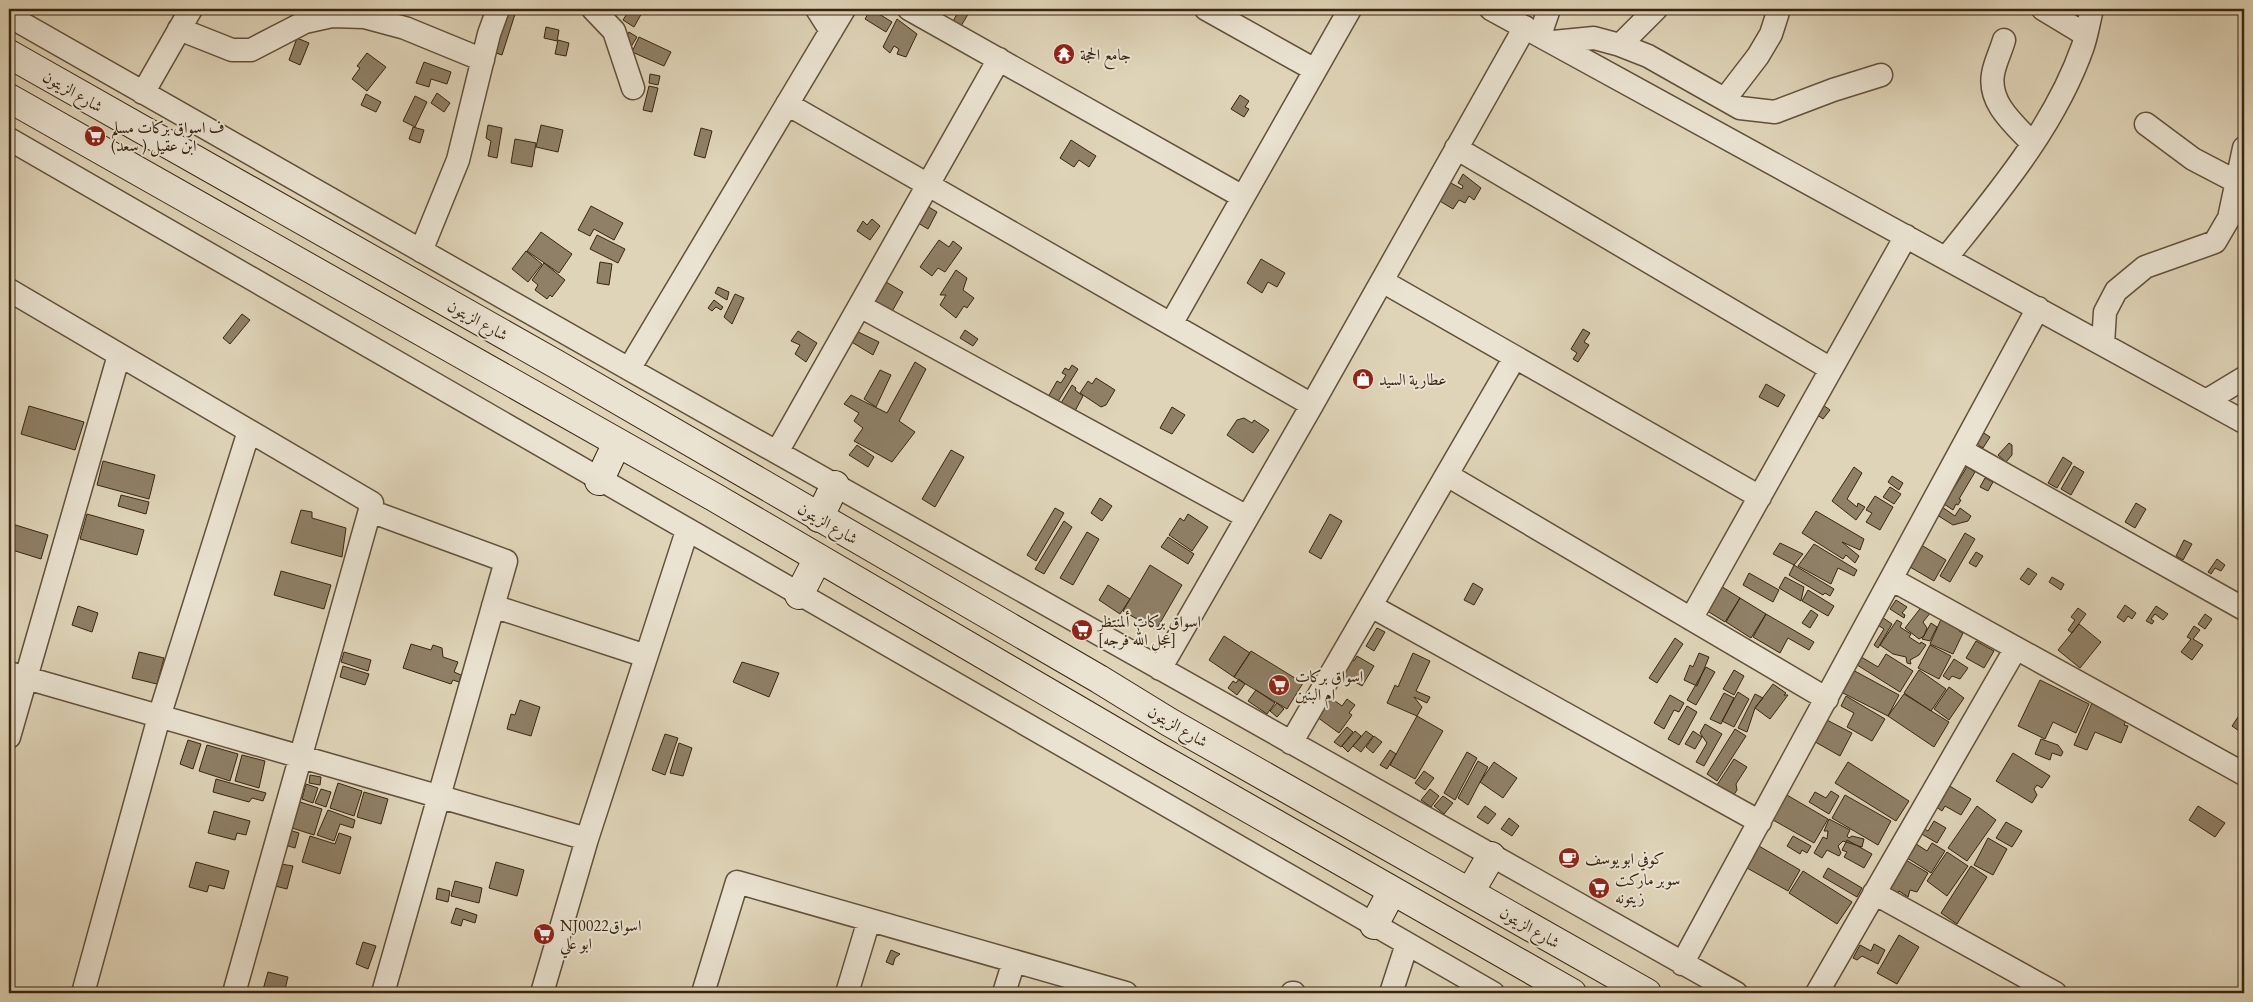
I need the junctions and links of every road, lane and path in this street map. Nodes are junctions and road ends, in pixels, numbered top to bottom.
1 (191, 9) edge
2 (498, 9) edge
3 (593, 9) edge
4 (817, 9) edge
5 (844, 9) edge
6 (909, 9) edge
7 (1206, 9) edge
8 (1350, 9) edge
9 (1491, 9) edge
10 (1549, 9) edge
11 (1656, 9) edge
12 (1779, 9) edge
13 (2043, 9) edge
14 (2092, 9) edge
15 (384, 15) edge
16 (9, 16) edge
17 (179, 29) junction
18 (831, 31) junction
19 (1539, 35) junction
20 (2086, 35) junction
21 (2004, 40) dead end
22 (1620, 45) junction
23 (9, 54) edge
24 (999, 59) junction
25 (483, 60) junction
26 (1315, 70) junction
27 (1881, 75) dead end
28 (633, 88) dead end
29 (143, 93) junction
30 (9, 98) edge
31 (1725, 99) junction
32 (787, 104) junction
33 (2146, 124) dead end
34 (9, 139) edge
35 (2032, 143) junction
36 (1456, 148) junction
37 (2244, 148) edge
38 (2237, 182) junction
39 (928, 185) junction
40 (1243, 197) junction
41 (1906, 236) junction
42 (421, 251) junction
43 (1946, 258) junction
44 (1382, 281) junction
45 (9, 290) edge
46 (860, 306) junction
47 (2038, 308) junction
48 (1171, 324) junction
49 (2103, 344) junction
50 (119, 355) junction
51 (1515, 357) junction
52 (629, 369) junction
53 (1831, 369) junction
54 (2244, 378) edge
55 (2206, 401) junction
56 (1312, 404) junction
57 (2244, 422) edge
58 (249, 431) junction
59 (618, 443) junction
60 (1961, 450) junction
61 (777, 452) junction
62 (1447, 475) junction
63 (599, 480) junction
64 (835, 485) junction
65 (1760, 497) junction
66 (370, 511) junction
67 (1247, 517) junction
68 (820, 518) junction
69 (687, 531) junction
70 (818, 558) junction
71 (1892, 579) junction
72 (799, 595) junction
73 (494, 606) junction
74 (1371, 606) junction
75 (2244, 609) edge
76 (1692, 619) junction
77 (2016, 648) junction
78 (646, 656) junction
79 (1160, 669) junction
80 (18, 675) edge
81 (1099, 679) junction
82 (1827, 699) junction
83 (1080, 711) junction
84 (159, 717) junction
85 (1169, 722) junction
86 (9, 737) edge
87 (1291, 743) junction
88 (1155, 755) junction
89 (302, 757) junction
90 (2244, 774) edge
91 (439, 797) junction
92 (1760, 822) junction
93 (587, 839) junction
94 (1491, 856) junction
95 (1392, 891) junction
96 (1470, 892) junction
97 (1874, 893) junction
98 (869, 920) junction
99 (1374, 925) junction
100 (1407, 944) junction
101 (1014, 961) junction
102 (1682, 964) junction
103 (83, 993) edge
104 (234, 993) edge
105 (384, 993) edge
106 (542, 993) edge
107 (703, 993) edge
108 (847, 993) edge
109 (1004, 993) edge
110 (1126, 993) edge
111 (1391, 993) edge
112 (1493, 993) edge
113 (1572, 993) edge
114 (1647, 993) edge
115 (1736, 993) edge
116 (1817, 993) edge
117 (2055, 993) edge

1 - 17 street
2 - 25 street
3 - 28 street
4 - 18 street
5 - 18 street
6 - 24 street
7 - 26 street
8 - 26 street
9 - 19 street
10 - 19 street
11 - 22 street
12 - 31 street
13 - 20 street
14 - 20 street
15 - 17 street
15 - 25 street
16 - 29 street
17 - 29 street
18 - 32 street
19 - 22 street
19 - 36 street
19 - 41 street
20 - 35 street
21 - 35 street
22 - 31 street
23 - 68 main road, شارع الزيتون
24 - 39 street
24 - 40 street
25 - 42 street
26 - 40 street
27 - 31 street
29 - 42 street
30 - 59 main road
32 - 39 street
32 - 52 street
33 - 38 street
34 - 63 street
35 - 43 street
36 - 44 street
36 - 53 street
37 - 38 street
38 - 49 street
39 - 46 street
39 - 48 street
40 - 48 street
41 - 43 street
41 - 53 street
42 - 52 street
43 - 47 street
44 - 51 street
44 - 56 street
45 - 50 street
46 - 61 street
46 - 67 street
47 - 49 street
47 - 60 street
48 - 56 street
49 - 55 street
50 - 58 street
50 - 80 street
51 - 62 street
51 - 65 street
52 - 61 street
53 - 65 street
54 - 55 street
55 - 57 street
56 - 67 street
58 - 66 street
58 - 84 street
59 - 63 main road
59 - 70 main road
60 - 71 street
60 - 75 street
61 - 64 street
62 - 74 street
62 - 76 street
63 - 69 street
64 - 68 main road
64 - 79 street
65 - 76 street
66 - 73 street
66 - 89 street
67 - 79 street
68 - 81 main road, شارع الزيتون
69 - 72 street
69 - 78 street
70 - 72 main road
70 - 83 main road
71 - 77 street
71 - 82 street
72 - 99 street
73 - 78 street
73 - 91 street
74 - 87 street
74 - 92 street
76 - 82 street
77 - 90 street
77 - 97 street
78 - 93 street
79 - 87 street
80 - 84 street
80 - 86 street
81 - 83 main road
81 - 85 main road, شارع الزيتون
82 - 92 street
83 - 88 main road
84 - 89 street
84 - 103 street
85 - 88 main road
85 - 96 main road, شارع الزيتون
87 - 94 street
88 - 95 main road
89 - 91 street
89 - 104 street
91 - 93 street
91 - 105 street
92 - 102 street
93 - 106 street
94 - 96 main road
94 - 102 street
95 - 99 main road
95 - 113 main road
96 - 114 main road, شارع الزيتون
97 - 116 street
97 - 117 street
98 - 101 street
98 - 107 street
98 - 108 street
99 - 100 street
100 - 111 street
100 - 112 street
101 - 109 street
101 - 110 street
102 - 115 street

